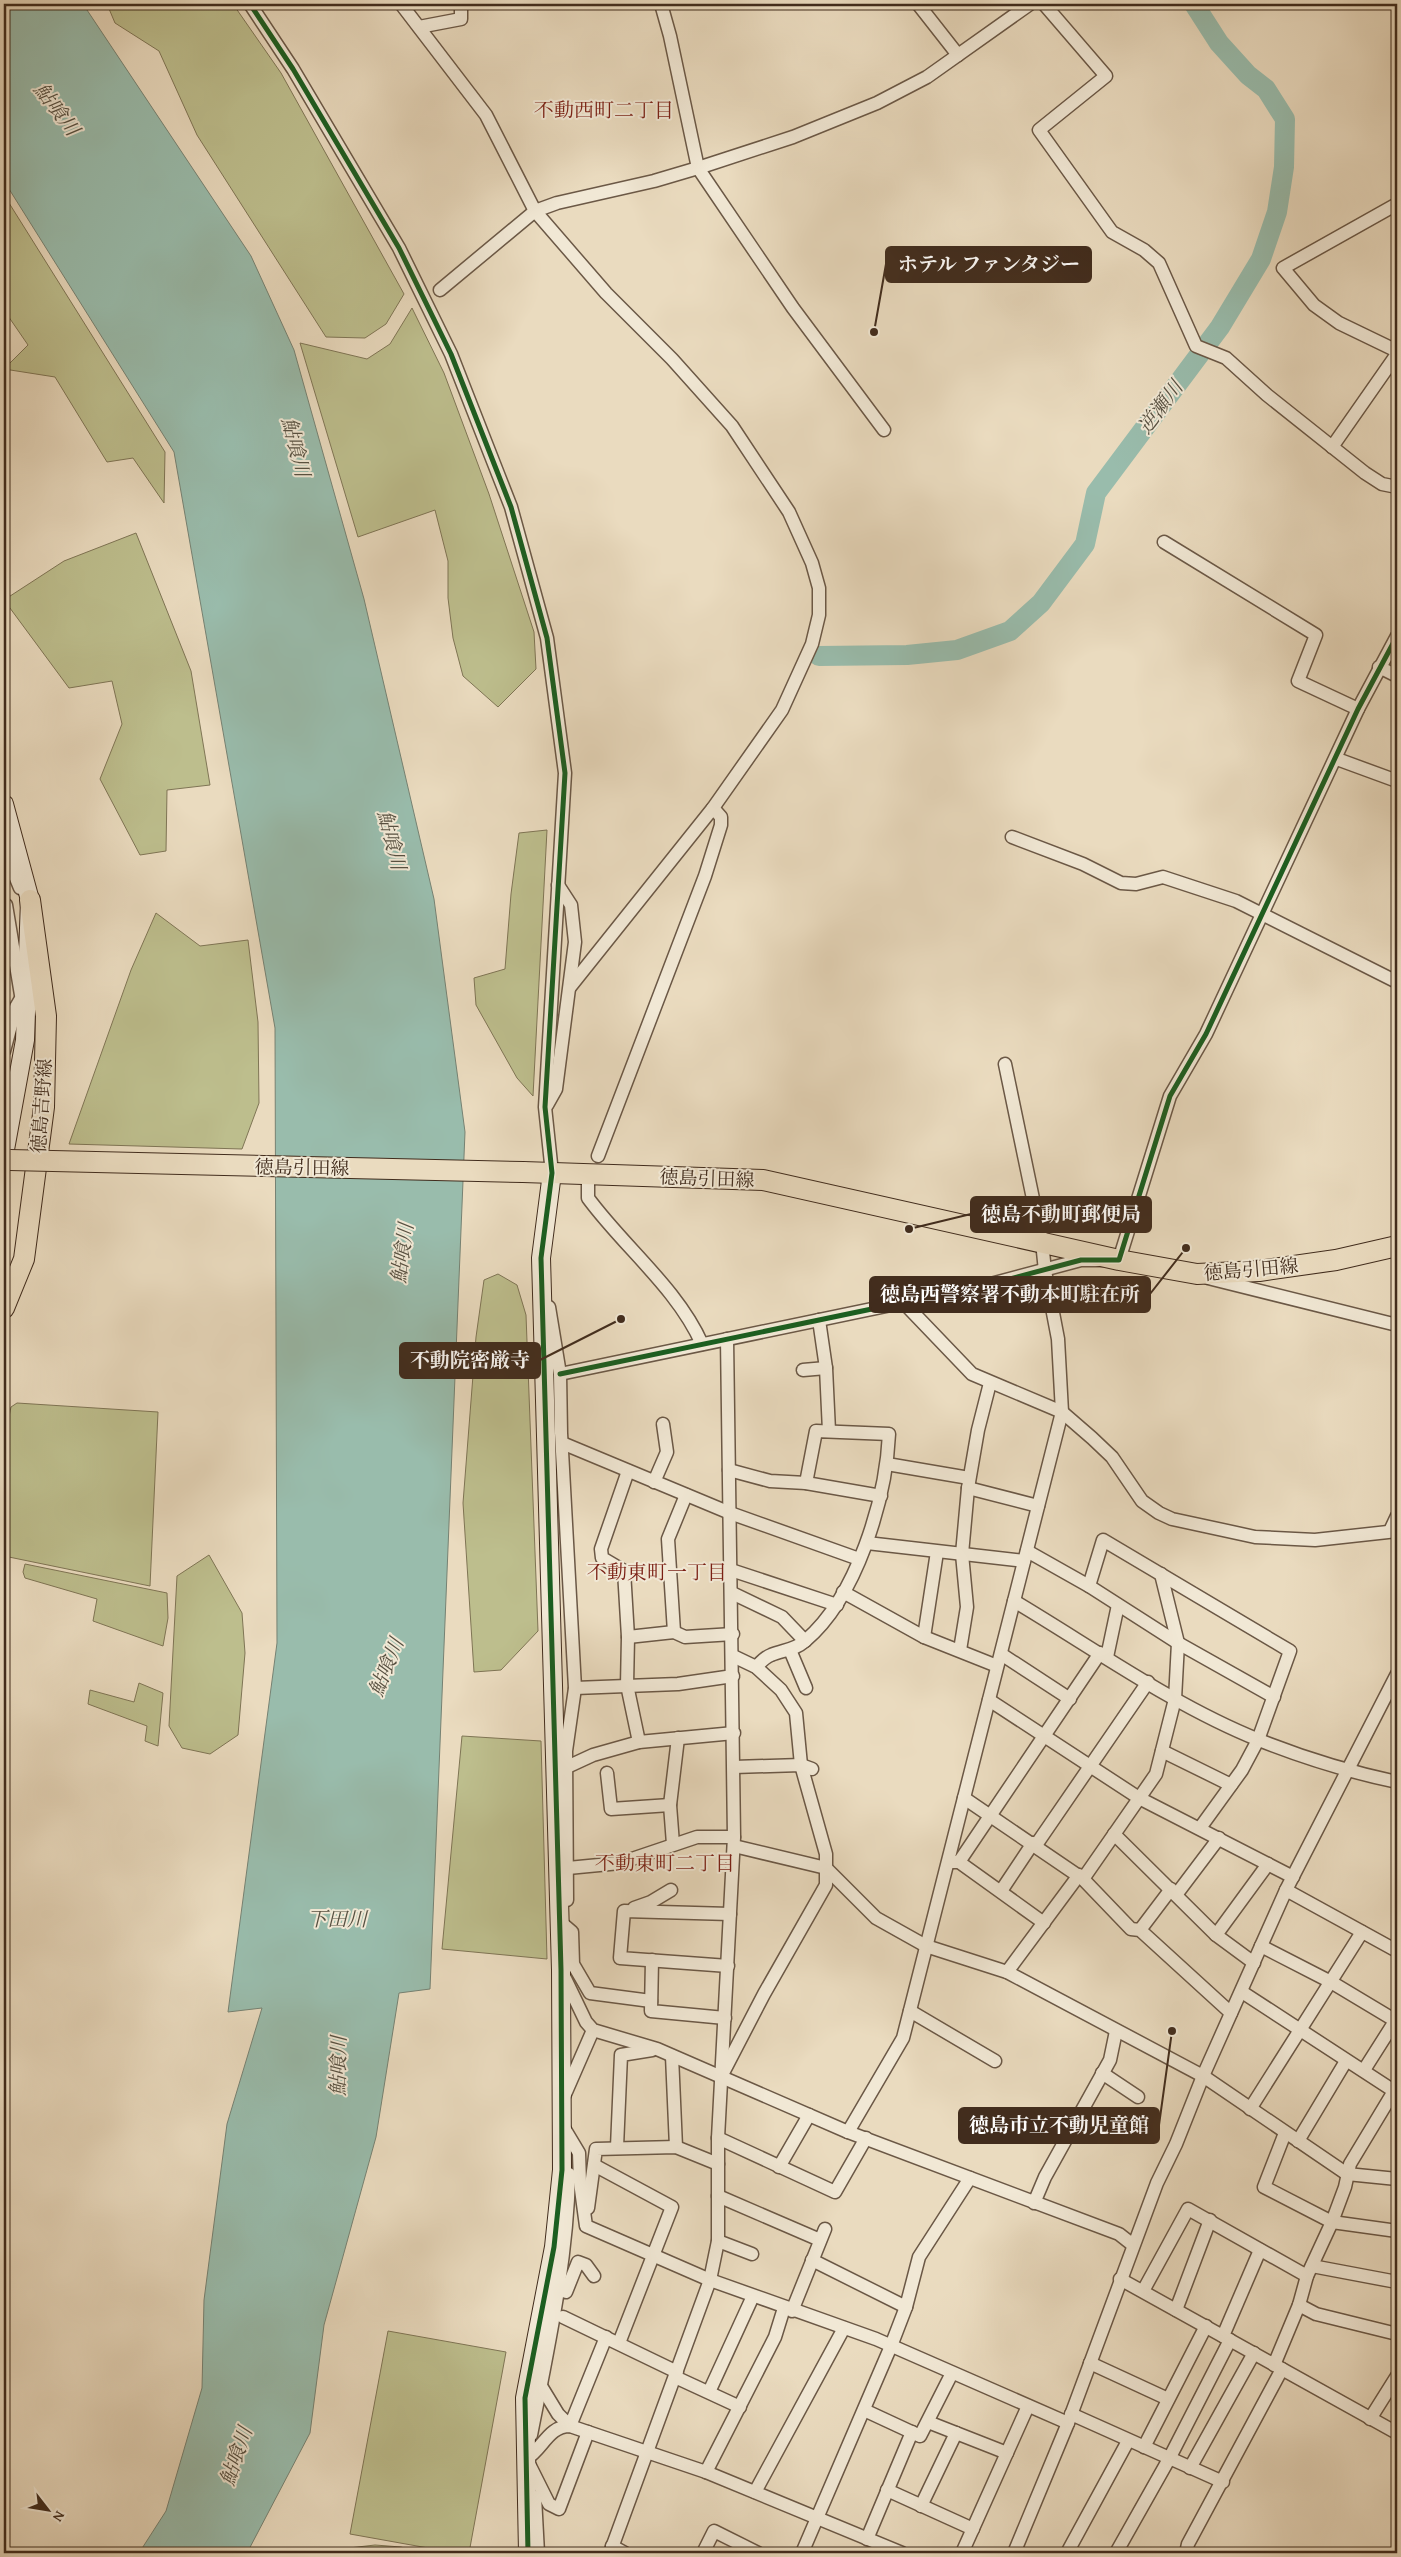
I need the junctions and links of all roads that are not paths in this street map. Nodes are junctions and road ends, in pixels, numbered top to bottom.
1 (250, 4) edge
2 (400, 4) edge
3 (462, 4) edge
4 (661, 4) edge
5 (918, 4) edge
6 (1030, 4) edge
7 (1044, 4) edge
8 (419, 27) junction
9 (958, 55) junction
10 (698, 168) junction
11 (1397, 204) edge
12 (535, 211) junction
13 (440, 290) dead end
14 (1397, 352) edge
15 (884, 430) dead end
16 (1332, 447) junction
17 (1397, 488) edge
18 (1164, 542) dead end
19 (1397, 636) edge
20 (1380, 667) junction
21 (1397, 676) edge
22 (1358, 709) junction
23 (1336, 759) junction
24 (1397, 781) edge
25 (4, 804) edge
26 (714, 808) junction
27 (1012, 837) dead end
28 (4, 849) edge
29 (558, 885) junction
30 (30, 900) junction
31 (4, 904) edge
32 (1262, 912) junction
33 (1397, 982) edge
34 (570, 988) junction
35 (24, 993) junction
36 (4, 1051) edge
37 (1005, 1064) dead end
38 (545, 1108) junction
39 (598, 1156) dead end
40 (6, 1158) edge
41 (552, 1173) junction
42 (588, 1183) dead end
43 (1042, 1242) junction
44 (1397, 1246) edge
45 (541, 1258) junction
46 (1119, 1260) junction
47 (1045, 1271) junction
48 (1197, 1274) junction
49 (903, 1302) junction
50 (4, 1308) edge
51 (819, 1320) junction
52 (1397, 1324) edge
53 (727, 1339) junction
54 (702, 1344) junction
55 (826, 1368) junction
56 (802, 1370) dead end
57 (560, 1374) junction
58 (990, 1383) junction
59 (1062, 1412) junction
60 (663, 1424) dead end
61 (829, 1431) junction
62 (562, 1442) junction
63 (887, 1464) junction
64 (729, 1470) junction
65 (628, 1471) junction
66 (654, 1482) junction
67 (968, 1483) junction
68 (806, 1484) junction
69 (686, 1495) junction
70 (881, 1496) junction
71 (1038, 1506) junction
72 (730, 1513) junction
73 (1397, 1516) edge
74 (1394, 1531) edge
75 (866, 1543) junction
76 (937, 1552) junction
77 (962, 1554) junction
78 (1025, 1556) junction
79 (859, 1559) junction
80 (731, 1570) junction
81 (1161, 1574) junction
82 (1089, 1586) junction
83 (843, 1592) junction
84 (732, 1593) junction
85 (1014, 1601) junction
86 (837, 1605) junction
87 (1118, 1605) junction
88 (674, 1632) junction
89 (733, 1634) junction
90 (628, 1637) junction
91 (924, 1637) junction
92 (806, 1641) junction
93 (1178, 1642) junction
94 (790, 1650) junction
95 (960, 1650) junction
96 (1104, 1655) junction
97 (733, 1656) junction
98 (999, 1660) junction
99 (756, 1667) junction
100 (1397, 1674) edge
101 (733, 1676) junction
102 (1148, 1682) junction
103 (626, 1685) junction
104 (575, 1688) junction
105 (806, 1688) dead end
106 (1274, 1697) junction
107 (1070, 1699) junction
108 (1175, 1699) junction
109 (989, 1700) junction
110 (734, 1734) junction
111 (1044, 1736) junction
112 (678, 1738) junction
113 (1258, 1740) junction
114 (639, 1742) junction
115 (1162, 1751) junction
116 (567, 1766) junction
117 (1090, 1766) junction
118 (734, 1767) junction
119 (806, 1767) junction
120 (1346, 1771) junction
121 (607, 1773) dead end
122 (1397, 1782) edge
123 (1231, 1785) junction
124 (964, 1798) junction
125 (1139, 1798) junction
126 (670, 1805) junction
127 (991, 1815) junction
128 (1200, 1828) junction
129 (1114, 1834) junction
130 (1219, 1838) junction
131 (734, 1841) junction
132 (673, 1844) junction
133 (1034, 1844) junction
134 (953, 1862) junction
135 (1268, 1864) junction
136 (568, 1868) junction
137 (826, 1868) junction
138 (1081, 1877) junction
139 (1293, 1877) junction
140 (671, 1890) dead end
141 (1286, 1890) junction
142 (1001, 1891) junction
143 (1173, 1892) junction
144 (624, 1911) junction
145 (730, 1914) junction
146 (1044, 1922) junction
147 (565, 1926) junction
148 (1140, 1930) junction
149 (1362, 1932) junction
150 (1216, 1934) junction
151 (559, 1944) junction
152 (926, 1946) junction
153 (1261, 1946) junction
154 (1397, 1951) edge
155 (652, 1960) junction
156 (1254, 1962) junction
157 (728, 1966) junction
158 (561, 1970) junction
159 (1007, 1972) junction
160 (1331, 1982) junction
161 (1242, 1992) junction
162 (651, 2000) junction
163 (910, 2011) junction
164 (1231, 2014) junction
165 (725, 2018) junction
166 (1397, 2019) edge
167 (1301, 2028) junction
168 (594, 2030) junction
169 (1116, 2032) junction
170 (657, 2049) junction
171 (672, 2056) junction
172 (995, 2061) dead end
173 (1346, 2061) junction
174 (1364, 2070) junction
175 (1102, 2073) junction
176 (722, 2076) junction
177 (1203, 2076) junction
178 (1396, 2090) edge
179 (1138, 2097) dead end
180 (560, 2104) junction
181 (1250, 2109) junction
182 (809, 2115) junction
183 (561, 2122) junction
184 (848, 2132) junction
185 (1285, 2133) junction
186 (718, 2138) junction
187 (866, 2138) junction
188 (1298, 2142) junction
189 (617, 2147) junction
190 (676, 2147) junction
191 (718, 2164) junction
192 (594, 2166) junction
193 (779, 2167) junction
194 (1347, 2174) junction
195 (970, 2178) junction
196 (1397, 2179) edge
197 (718, 2196) junction
198 (1034, 2203) junction
199 (1210, 2220) junction
200 (1332, 2222) junction
201 (586, 2226) junction
202 (1397, 2231) edge
203 (718, 2241) junction
204 (1133, 2245) junction
205 (554, 2247) junction
206 (1260, 2250) junction
207 (752, 2254) dead end
208 (653, 2256) junction
209 (812, 2260) junction
210 (564, 2262) junction
211 (1310, 2271) junction
212 (594, 2276) dead end
213 (1120, 2279) junction
214 (710, 2280) junction
215 (1397, 2282) edge
216 (1143, 2291) junction
217 (566, 2292) junction
218 (753, 2296) junction
219 (1298, 2305) junction
220 (906, 2307) junction
221 (788, 2309) junction
222 (1176, 2310) junction
223 (563, 2317) junction
224 (1206, 2326) junction
225 (844, 2328) junction
226 (1397, 2334) edge
227 (606, 2337) junction
228 (1227, 2338) junction
229 (549, 2340) junction
230 (618, 2342) junction
231 (891, 2346) junction
232 (1254, 2353) junction
233 (1090, 2363) junction
234 (1278, 2367) junction
235 (952, 2373) junction
236 (676, 2374) junction
237 (1397, 2376) edge
238 (541, 2386) junction
239 (709, 2392) junction
240 (1168, 2400) junction
241 (1028, 2406) junction
242 (740, 2407) junction
243 (864, 2410) junction
244 (1069, 2419) junction
245 (1370, 2419) junction
246 (928, 2422) junction
247 (570, 2426) junction
248 (588, 2432) junction
249 (912, 2432) junction
250 (956, 2432) junction
251 (1397, 2433) edge
252 (1128, 2441) junction
253 (1144, 2447) junction
254 (648, 2451) junction
255 (1007, 2453) junction
256 (1169, 2459) junction
257 (530, 2464) junction
258 (1190, 2468) junction
259 (706, 2472) junction
260 (1223, 2482) junction
261 (887, 2490) junction
262 (755, 2492) junction
263 (921, 2506) junction
264 (817, 2519) junction
265 (973, 2529) junction
266 (867, 2539) junction
267 (611, 2550) edge
268 (750, 2551) edge
269 (528, 2553) edge
270 (538, 2553) edge
271 (626, 2553) edge
272 (703, 2553) edge
273 (802, 2553) edge
274 (902, 2553) edge
275 (962, 2553) edge
276 (1014, 2553) edge
277 (1067, 2553) edge
278 (1116, 2553) edge
279 (1186, 2553) edge

1 - 29 street
2 - 8 street
3 - 8 street
4 - 10 street
5 - 9 street
6 - 9 street
7 - 16 street
8 - 12 street
9 - 10 street
10 - 12 street
10 - 15 street
11 - 14 street
12 - 13 street
12 - 26 street
14 - 16 street
16 - 17 street
18 - 22 street
19 - 20 street
20 - 21 street
20 - 22 street
22 - 23 street
23 - 24 street
23 - 32 street
25 - 30 street
26 - 34 street
26 - 39 street
27 - 32 street
28 - 30 street
29 - 34 street
29 - 38 street
30 - 35 street
30 - 50 main road, 徳島吉野線
31 - 35 street
32 - 33 street
32 - 46 street
34 - 38 street
35 - 36 street
35 - 40 street
37 - 43 street
38 - 41 street
40 - 41 main road, 徳島引田線, bridge
41 - 43 main road, 徳島引田線
41 - 45 street
42 - 54 street
43 - 46 main road, 徳島引田線
43 - 47 street
44 - 48 main road, 徳島引田線
45 - 57 street
45 - 151 street
46 - 47 street
46 - 48 main road, 徳島引田線
47 - 49 street
47 - 59 street
48 - 52 street
49 - 51 street
49 - 58 street
51 - 53 street
51 - 55 street
53 - 54 street
53 - 64 street
54 - 57 street
55 - 56 street
55 - 61 street
57 - 62 street
58 - 59 street
58 - 67 street
59 - 71 street
59 - 74 street
60 - 66 street
61 - 63 street
61 - 68 street
62 - 65 street
62 - 104 street
63 - 67 street
63 - 70 street
64 - 68 street
64 - 72 street
65 - 66 street
65 - 90 street
66 - 69 street
67 - 71 street
67 - 77 street
68 - 70 street
69 - 72 street
69 - 88 street
70 - 75 street
71 - 78 street
72 - 79 street
72 - 80 street
73 - 74 street
75 - 76 street
75 - 79 street
76 - 77 street
76 - 91 street
77 - 78 street
77 - 95 street
78 - 82 street
78 - 85 street
79 - 83 street
80 - 84 street
80 - 86 street
81 - 82 street
81 - 93 street
81 - 106 street
82 - 87 street
83 - 86 street
83 - 91 street
84 - 89 street
84 - 92 street
85 - 96 street
85 - 98 street
86 - 92 street
87 - 93 street
87 - 96 street
88 - 89 street
88 - 90 street
89 - 97 street
90 - 103 street
91 - 95 street
92 - 94 street
93 - 106 street
93 - 108 street
94 - 99 street
94 - 105 street
95 - 98 street
96 - 102 street
96 - 107 street
97 - 99 street
97 - 101 street
98 - 107 street
98 - 109 street
99 - 119 street
100 - 120 street
101 - 103 street
101 - 110 street
102 - 108 street
102 - 117 street
103 - 104 street
103 - 114 street
104 - 116 street
106 - 113 street
107 - 111 street
108 - 113 street
108 - 115 street
109 - 111 street
109 - 124 street
110 - 112 street
110 - 118 street
111 - 117 street
111 - 127 street
112 - 114 street
112 - 126 street
113 - 120 street
113 - 123 street
114 - 116 street
115 - 123 street
115 - 125 street
116 - 136 street
117 - 125 street
117 - 133 street
118 - 119 street
118 - 131 street
119 - 137 street
120 - 122 street
120 - 139 street
121 - 126 street
123 - 128 street
124 - 127 street
124 - 134 street
125 - 128 street
125 - 129 street
126 - 132 street
127 - 133 street
127 - 134 street
128 - 130 street
129 - 138 street
129 - 143 street
130 - 135 street
130 - 143 street
131 - 132 street
131 - 137 street
131 - 145 street
132 - 136 street
133 - 138 street
133 - 142 street
134 - 142 street
134 - 152 street
135 - 139 street
135 - 150 street
136 - 147 street
137 - 152 street
137 - 176 street
138 - 146 street
138 - 148 street
139 - 141 street
140 - 144 street
141 - 149 street
141 - 153 street
142 - 146 street
143 - 148 street
143 - 150 street
144 - 145 street
144 - 155 street
145 - 157 street
146 - 159 street
147 - 151 street
147 - 162 street
148 - 164 street
149 - 154 street
149 - 160 street
150 - 156 street
151 - 158 street
152 - 159 street
152 - 163 street
153 - 156 street
153 - 160 street
155 - 157 street
155 - 162 street
156 - 161 street
157 - 165 street
158 - 168 street
158 - 180 street
159 - 169 street
160 - 166 street
160 - 167 street
161 - 164 street
161 - 167 street
162 - 165 street
163 - 172 street
163 - 184 street
164 - 177 street
165 - 176 street
166 - 174 street
167 - 173 street
167 - 181 street
168 - 170 street
168 - 180 street
169 - 175 street
169 - 177 street
170 - 171 street
170 - 189 street
171 - 176 street
171 - 190 street
173 - 174 street
173 - 188 street
174 - 178 street
175 - 179 street
175 - 198 street
176 - 182 street
176 - 186 street
177 - 181 street
177 - 204 street
178 - 194 street
180 - 183 street
181 - 185 street
182 - 184 street
182 - 193 street
183 - 201 street
183 - 205 street
183 - 210 street
184 - 187 street
185 - 188 street
185 - 200 street
186 - 191 street
186 - 193 street
187 - 193 street
187 - 195 street
188 - 194 street
189 - 190 street
189 - 192 street
190 - 191 street
191 - 197 street
192 - 201 street
192 - 208 street
194 - 196 street
194 - 200 street
195 - 198 street
195 - 220 street
197 - 203 street
197 - 209 street
198 - 204 street
199 - 206 street
199 - 216 street
199 - 222 street
200 - 202 street
200 - 211 street
201 - 208 street
203 - 207 street
203 - 214 street
204 - 213 street
205 - 210 street
205 - 257 street
206 - 211 street
206 - 228 street
208 - 214 street
208 - 230 street
209 - 220 street
209 - 221 street
210 - 217 street
210 - 229 street
211 - 215 street
211 - 219 street
212 - 217 street
213 - 216 street
213 - 233 street
214 - 218 street
214 - 236 street
216 - 222 street
217 - 223 street
218 - 221 street
218 - 239 street
219 - 226 street
219 - 234 street
220 - 231 street
221 - 225 street
221 - 242 street
222 - 224 street
223 - 227 street
223 - 229 street
224 - 228 street
224 - 240 street
225 - 231 street
225 - 262 street
227 - 230 street
227 - 247 street
228 - 232 street
228 - 256 street
229 - 238 street
230 - 236 street
231 - 235 street
231 - 243 street
232 - 234 street
232 - 258 street
233 - 240 street
233 - 244 street
234 - 245 street
234 - 260 street
235 - 241 street
235 - 246 street
236 - 239 street
236 - 254 street
237 - 245 street
238 - 247 street
238 - 257 street
239 - 242 street
240 - 253 street
241 - 244 street
241 - 255 street
242 - 259 street
243 - 249 street
243 - 264 street
244 - 252 street
244 - 276 street
245 - 251 street
246 - 249 street
246 - 250 street
247 - 248 street
247 - 257 street
248 - 254 street
248 - 257 street
249 - 261 street
250 - 255 street
250 - 263 street
252 - 253 street
252 - 277 street
253 - 256 street
254 - 259 street
254 - 267 street
255 - 265 street
256 - 258 street
256 - 278 street
257 - 269 street
257 - 270 street
258 - 260 street
259 - 262 street
260 - 279 street
261 - 263 street
261 - 266 street
262 - 264 street
263 - 265 street
264 - 266 street
264 - 273 street
265 - 275 street
266 - 274 street
267 - 271 street
268 - 272 street

